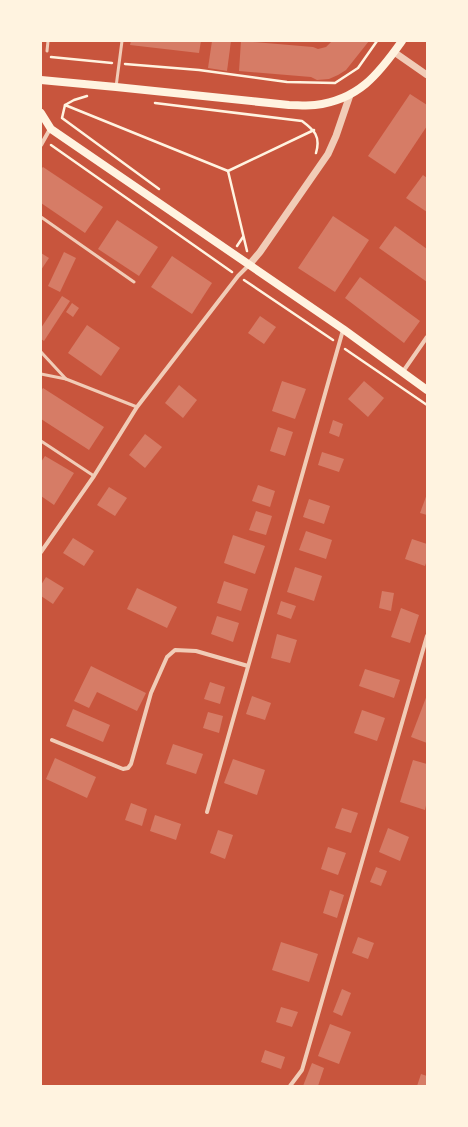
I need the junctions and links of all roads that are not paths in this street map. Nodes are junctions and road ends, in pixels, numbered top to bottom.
1 (48, 41) edge
2 (122, 41) edge
3 (402, 41) edge
4 (47, 51) dead end
5 (394, 52) junction
6 (427, 75) edge
7 (41, 80) edge
8 (116, 87) junction
9 (350, 95) junction
10 (41, 114) edge
11 (51, 129) junction
12 (41, 145) edge
13 (41, 217) edge
14 (249, 266) junction
15 (134, 282) dead end
16 (343, 329) junction
17 (427, 338) edge
18 (41, 352) edge
19 (402, 373) junction
20 (41, 374) edge
21 (66, 379) junction
22 (427, 390) edge
23 (137, 407) junction
24 (41, 441) edge
25 (94, 476) junction
26 (41, 552) edge
27 (427, 636) edge
28 (248, 666) junction
29 (52, 740) dead end
30 (207, 812) dead end
31 (290, 1086) edge

1 - 4 lane
2 - 8 lane
3 - 5 main road
5 - 6 street
5 - 9 main road
7 - 8 main road
8 - 9 main road
9 - 14 street
10 - 11 main road
11 - 12 street
11 - 14 main road
13 - 15 lane
14 - 16 main road
14 - 23 street
16 - 19 main road
16 - 28 street
17 - 19 street
18 - 21 lane
19 - 22 main road
20 - 21 lane
21 - 23 lane
23 - 25 street
24 - 25 lane
25 - 26 street
27 - 31 street
28 - 29 street
28 - 30 street

